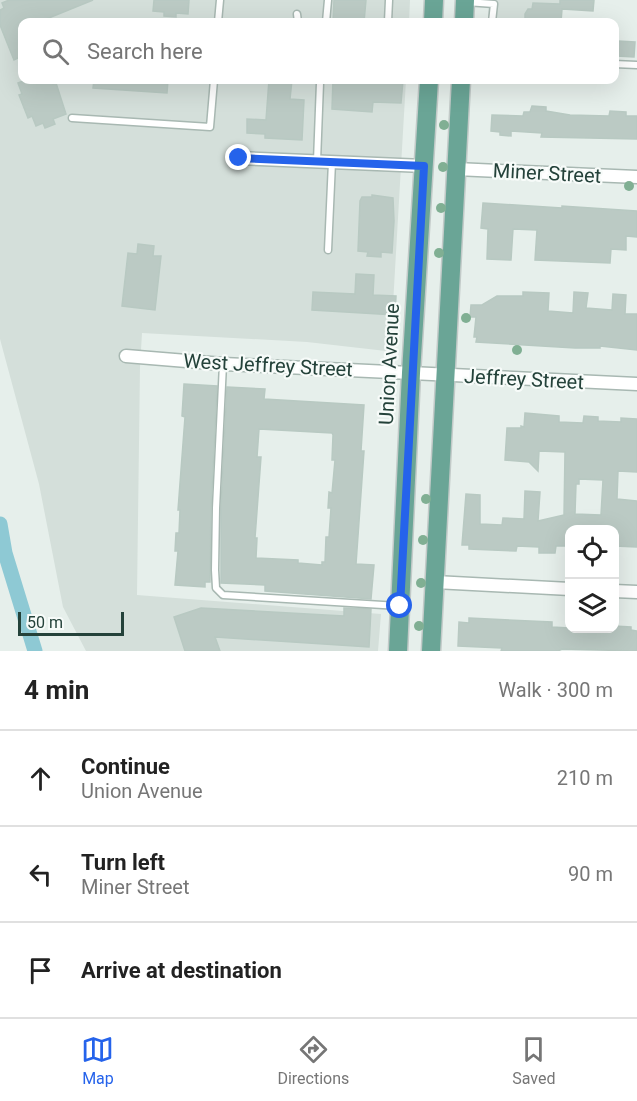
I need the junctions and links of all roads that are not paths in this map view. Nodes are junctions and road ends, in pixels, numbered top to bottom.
1 (220, 0) edge
2 (328, 0) edge
3 (389, 0) edge
4 (434, 0) edge
5 (465, 1) edge
6 (495, 2) edge
7 (297, 14) dead end
8 (218, 18) edge
9 (298, 18) edge
10 (326, 18) edge
11 (388, 18) edge
12 (433, 18) edge
13 (464, 18) edge
14 (493, 18) edge
15 (619, 64) edge
16 (637, 65) edge
17 (213, 84) edge
18 (320, 84) edge
19 (429, 84) edge
20 (461, 84) edge
21 (72, 118) dead end
22 (239, 158) dead end
23 (317, 161) junction
24 (332, 162) junction
25 (424, 166) junction
26 (456, 169) junction
27 (637, 177) edge
28 (328, 250) dead end
29 (126, 356) dead end
30 (223, 364) junction
31 (411, 373) junction
32 (445, 375) junction
33 (637, 384) edge
34 (435, 582) junction
35 (565, 589) edge
36 (619, 591) edge
37 (637, 592) edge
38 (400, 606) junction
39 (398, 651) edge
40 (431, 651) edge

1 - 8 lane
2 - 10 lane
3 - 11 lane
4 - 12 main road
5 - 6 lane
5 - 13 main road
6 - 14 lane
7 - 9 lane
15 - 16 lane
17 - 21 lane
18 - 23 lane
19 - 25 main road, Union Avenue
20 - 26 main road
22 - 23 street
23 - 24 street
24 - 25 street
24 - 28 lane
25 - 31 main road, Union Avenue
26 - 27 street, Miner Street
26 - 32 main road
29 - 30 street, West Jeffrey Street
30 - 31 street, West Jeffrey Street
30 - 38 lane
31 - 32 street, Jeffrey Street
31 - 38 main road, Union Avenue
32 - 33 street, Jeffrey Street
32 - 34 main road
34 - 35 street
34 - 40 main road
36 - 37 street
38 - 39 main road, Union Avenue

